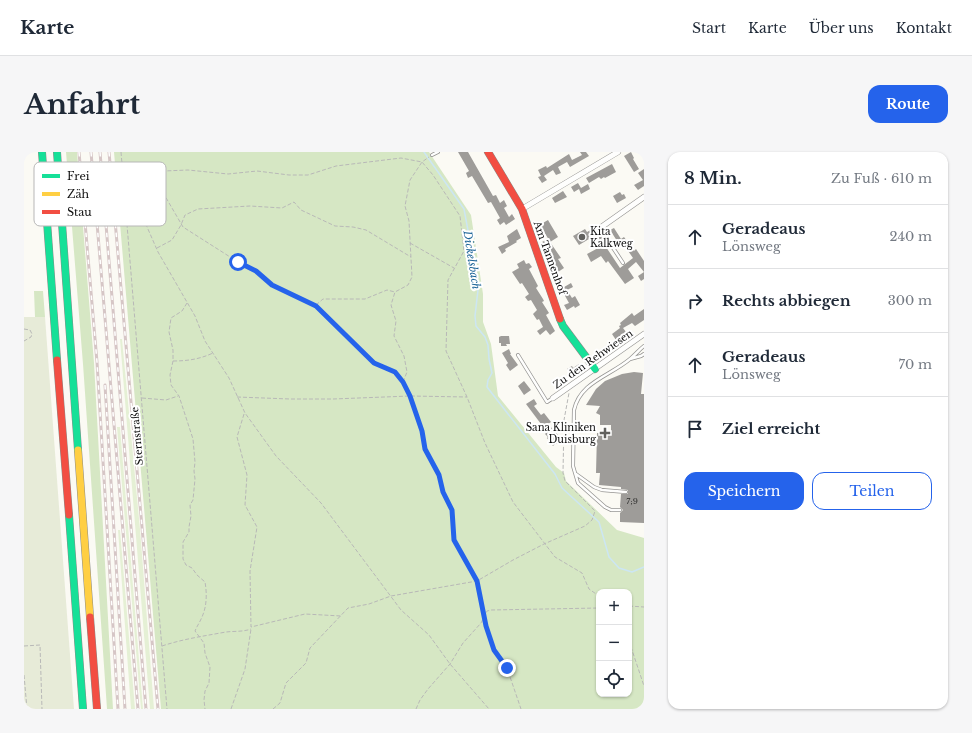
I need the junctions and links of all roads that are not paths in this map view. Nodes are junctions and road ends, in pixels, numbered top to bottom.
1 (42, 152) edge
2 (57, 152) edge
3 (438, 152) edge
4 (488, 152) edge
5 (618, 152) edge
6 (432, 155) dead end
7 (43, 162) edge
8 (58, 162) edge
9 (644, 197) edge
10 (522, 208) junction
11 (47, 226) edge
12 (62, 226) edge
13 (600, 228) joint
14 (623, 263) dead end
15 (644, 334) edge
16 (644, 346) edge
17 (644, 354) edge
18 (518, 355) dead end
19 (630, 359) junction
20 (595, 369) junction
21 (553, 398) joint
22 (575, 473) junction
23 (626, 492) dead end
24 (620, 510) dead end
25 (83, 709) edge
26 (97, 709) edge

1 - 7 main road
2 - 8 main road
3 - 6 lane
4 - 10 main road, Am Tannenhof
5 - 10 street
9 - 13 street
10 - 20 main road, Am Tannenhof
11 - 25 main road
12 - 26 main road
13 - 14 lane
15 - 20 street, Zu den Rehwiesen
16 - 19 lane
17 - 19 lane
18 - 21 lane
19 - 22 lane
20 - 21 street, Zu den Rehwiesen
22 - 23 lane
22 - 24 lane

